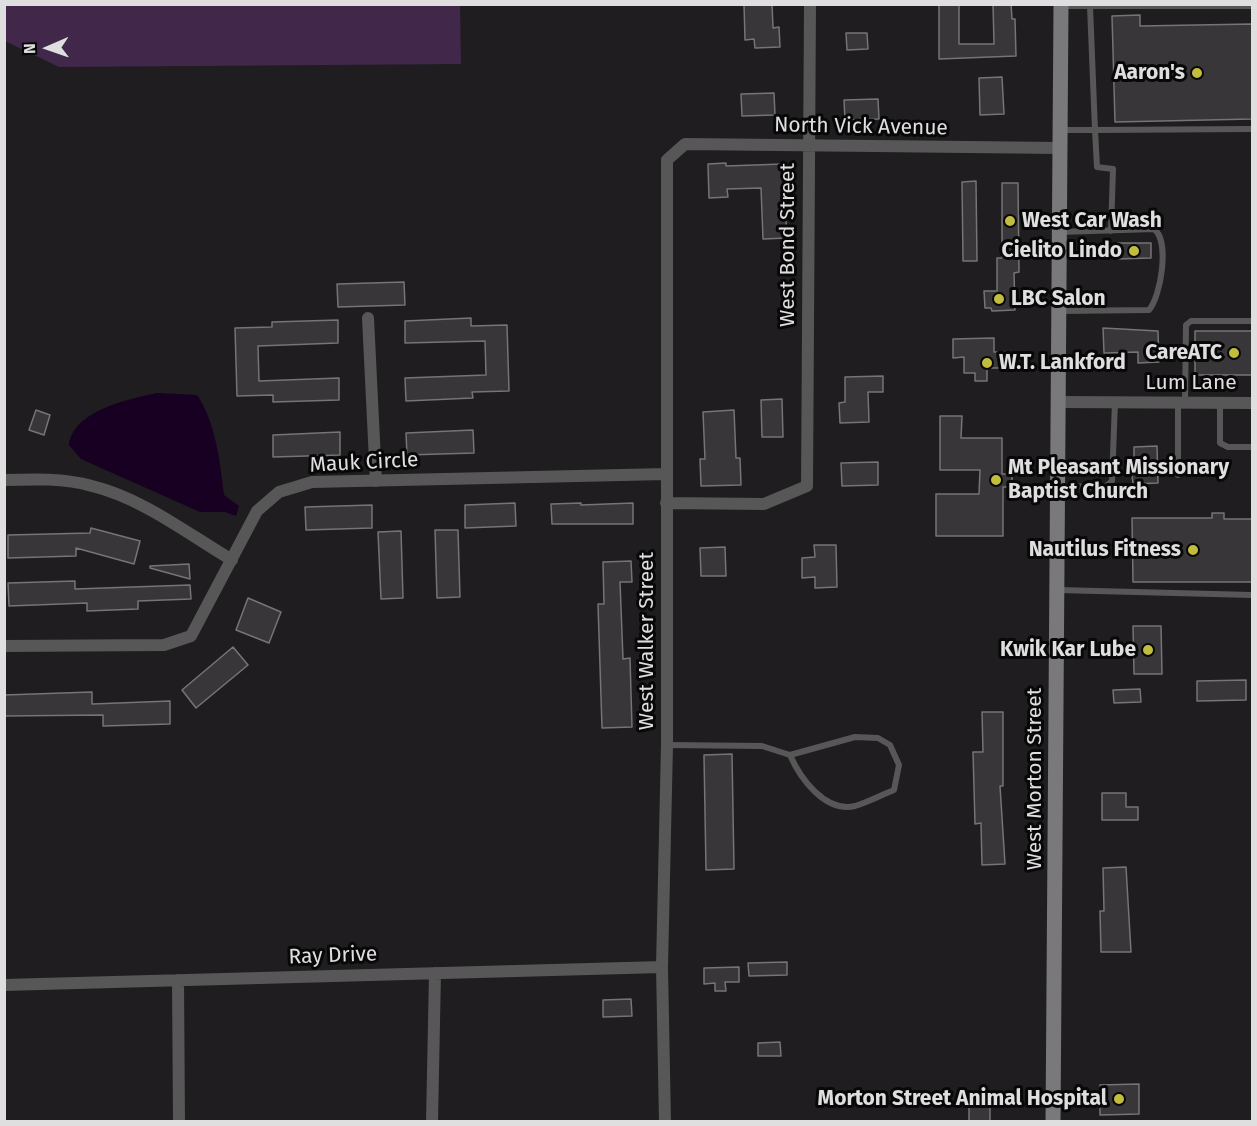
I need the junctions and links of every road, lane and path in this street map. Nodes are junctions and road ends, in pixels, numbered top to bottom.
1 (810, 4) edge
2 (1061, 5) edge
3 (1090, 6) junction
4 (1252, 6) edge
5 (1252, 129) edge
6 (1061, 130) junction
7 (1095, 130) junction
8 (807, 146) junction
9 (1061, 148) junction
10 (668, 160) joint
11 (1111, 231) junction
12 (1060, 232) junction
13 (1059, 311) junction
14 (368, 318) dead end
15 (1252, 321) edge
16 (1058, 402) junction
17 (1115, 402) junction
18 (1182, 403) junction
19 (1220, 403) junction
20 (1252, 404) edge
21 (1252, 447) edge
22 (666, 474) junction
23 (1178, 476) dead end
24 (4, 480) edge
25 (376, 481) junction
26 (1058, 486) junction
27 (666, 503) junction
28 (232, 560) junction
29 (1057, 590) junction
30 (1252, 595) edge
31 (4, 646) edge
32 (667, 745) junction
33 (790, 755) junction
34 (662, 967) junction
35 (435, 973) junction
36 (178, 980) junction
37 (4, 985) edge
38 (179, 1122) edge
39 (432, 1122) edge
40 (665, 1122) edge
41 (1053, 1122) edge

1 - 8 street, West Bond Street
2 - 3 lane
2 - 6 main road, West Morton Street
3 - 4 lane
3 - 7 lane
5 - 7 lane
6 - 7 lane
6 - 9 main road, West Morton Street
7 - 11 lane
8 - 9 street, North Vick Avenue
8 - 10 street, North Vick Avenue
8 - 27 street, West Bond Street
9 - 12 main road, West Morton Street
10 - 22 street, West Walker Street
11 - 12 lane
11 - 13 lane
12 - 13 main road, West Morton Street
13 - 16 main road, West Morton Street
14 - 25 street
15 - 18 lane
16 - 17 street, Lum Lane
16 - 26 main road, West Morton Street
17 - 18 street, Lum Lane
17 - 26 lane
18 - 19 street, Lum Lane
18 - 23 lane
19 - 20 street, Lum Lane
19 - 21 lane
22 - 25 street, Mauk Circle
22 - 27 street, West Walker Street
24 - 28 street
25 - 28 street, Mauk Circle
26 - 29 main road, West Morton Street
27 - 32 street, West Walker Street
28 - 31 street, Mauk Circle
29 - 30 lane
29 - 41 main road, West Morton Street
32 - 33 lane
32 - 34 street, West Walker Street
33 - 33 lane
34 - 35 street, Ray Drive
34 - 40 street, West Walker Street
35 - 36 street, Ray Drive
35 - 39 street
36 - 37 street, Ray Drive
36 - 38 street

